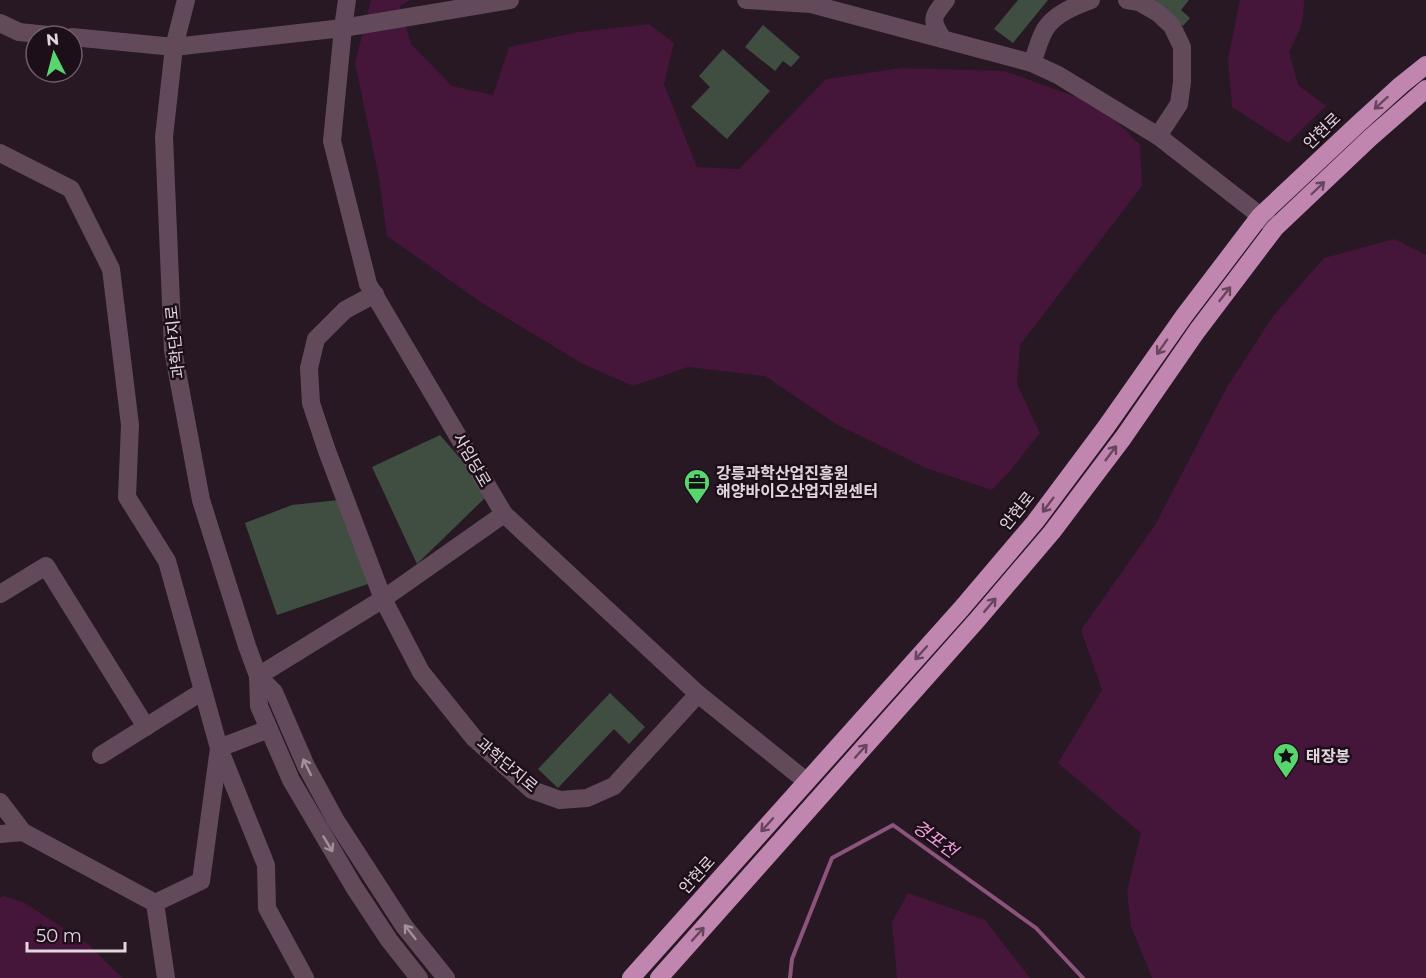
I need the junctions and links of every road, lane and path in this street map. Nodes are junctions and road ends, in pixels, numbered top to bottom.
1 (186, 0) edge
2 (347, 0) edge
3 (510, 0) edge
4 (746, 0) edge
5 (946, 0) edge
6 (1091, 0) edge
7 (1127, 0) edge
8 (0, 23) edge
9 (343, 28) junction
10 (24, 33) edge
11 (84, 38) edge
12 (943, 39) junction
13 (174, 47) junction
14 (1032, 63) junction
15 (1426, 65) edge
16 (1426, 89) edge
17 (1158, 136) junction
18 (0, 153) edge
19 (1260, 216) junction
20 (1275, 228) junction
21 (375, 294) junction
22 (504, 514) junction
23 (0, 594) edge
24 (383, 600) junction
25 (258, 676) junction
26 (203, 692) junction
27 (698, 694) junction
28 (146, 727) junction
29 (269, 729) junction
30 (219, 748) junction
31 (101, 755) dead end
32 (806, 781) junction
33 (822, 795) junction
34 (0, 802) edge
35 (23, 832) junction
36 (0, 834) edge
37 (155, 903) junction
38 (166, 978) edge
39 (305, 978) edge
40 (419, 978) edge
41 (446, 978) edge
42 (631, 978) edge
43 (659, 978) edge

1 - 13 street, 과학단지로
2 - 9 street
3 - 9 street
4 - 12 street
5 - 12 street
6 - 14 street
7 - 17 street
8 - 10 street
9 - 13 street
9 - 21 street, 사임당로
11 - 13 street
12 - 14 street
13 - 25 street, 과학단지로
14 - 17 street
15 -> 19 highway, 안현로
20 -> 16 highway
17 - 19 street
18 - 26 street
19 - 20 street
19 -> 32 highway, 안현로
33 -> 20 highway
21 - 22 street, 사임당로
21 - 24 street, 과학단지로
22 - 24 street
22 - 27 street, 사임당로
23 - 28 street
24 - 25 street
24 - 27 street, 과학단지로
25 - 29 street, 과학단지로
41 -> 25 street, 과학단지로
26 - 28 street
26 - 30 street
27 - 32 street, 사임당로
28 - 31 street
29 - 30 street
29 -> 40 street, 과학단지로
30 - 37 street
30 - 39 street
32 - 33 highway
32 -> 42 highway, 안현로
43 -> 33 highway
34 - 35 street
35 - 36 street
35 - 37 street
37 - 38 street

